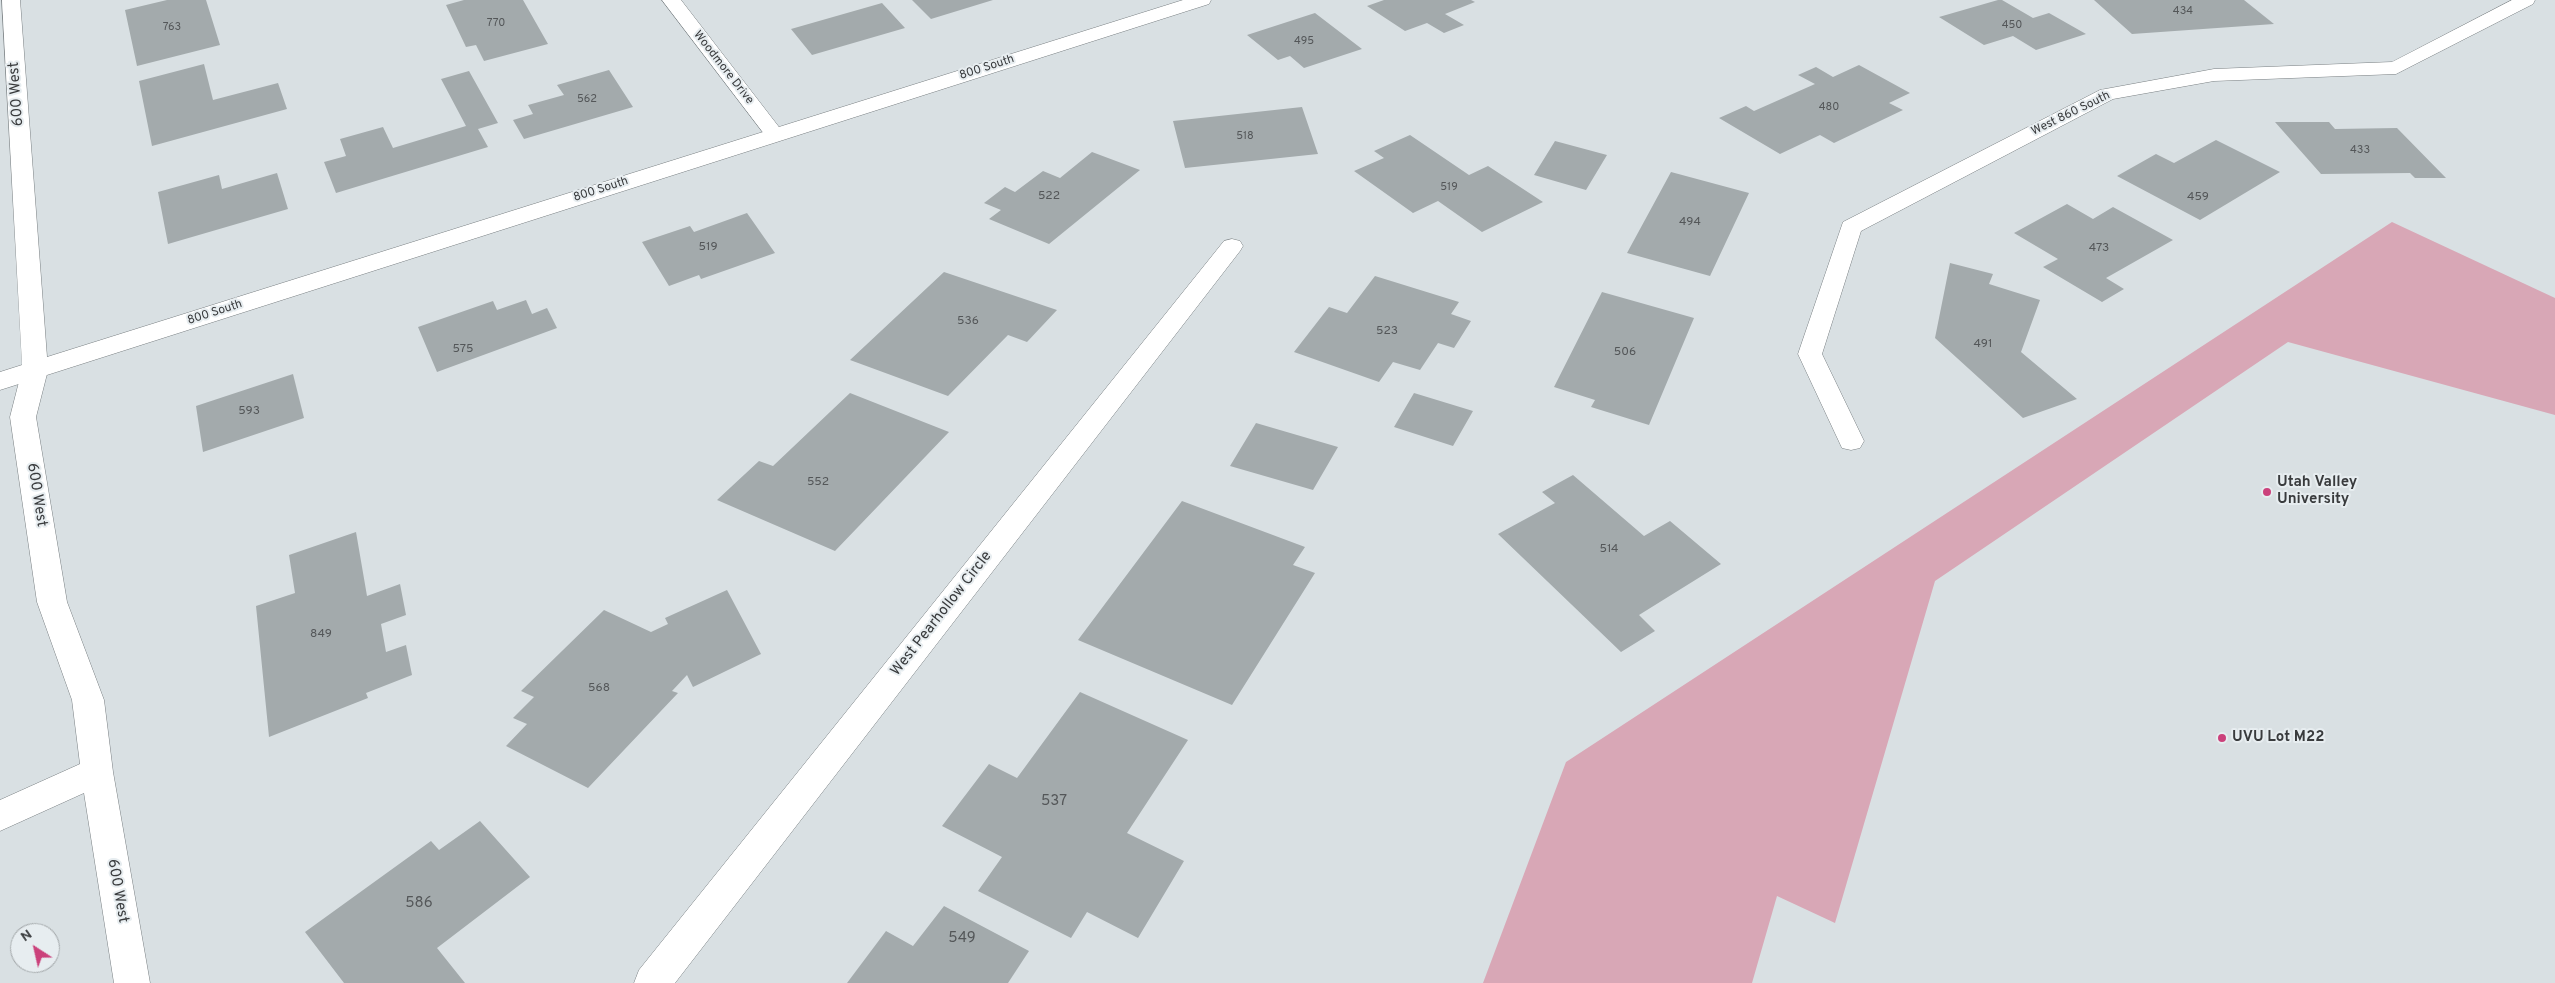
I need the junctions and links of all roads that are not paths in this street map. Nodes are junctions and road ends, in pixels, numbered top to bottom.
1 (11, 0) edge
2 (671, 0) edge
3 (1202, 0) edge
4 (2526, 0) edge
5 (775, 135) junction
6 (1232, 246) dead end
7 (35, 370) junction
8 (0, 381) edge
9 (1851, 441) dead end
10 (96, 772) junction
11 (0, 816) edge
12 (132, 983) edge
13 (652, 983) edge

1 - 7 street, 600 West
2 - 5 street, Woodmore Drive
3 - 5 street, 800 South
4 - 9 street, West 860 South
5 - 7 street, 800 South
6 - 13 street, West Pearhollow Circle
7 - 8 street, 800 South
7 - 10 street, 600 West
10 - 11 street
10 - 12 street, 600 West

